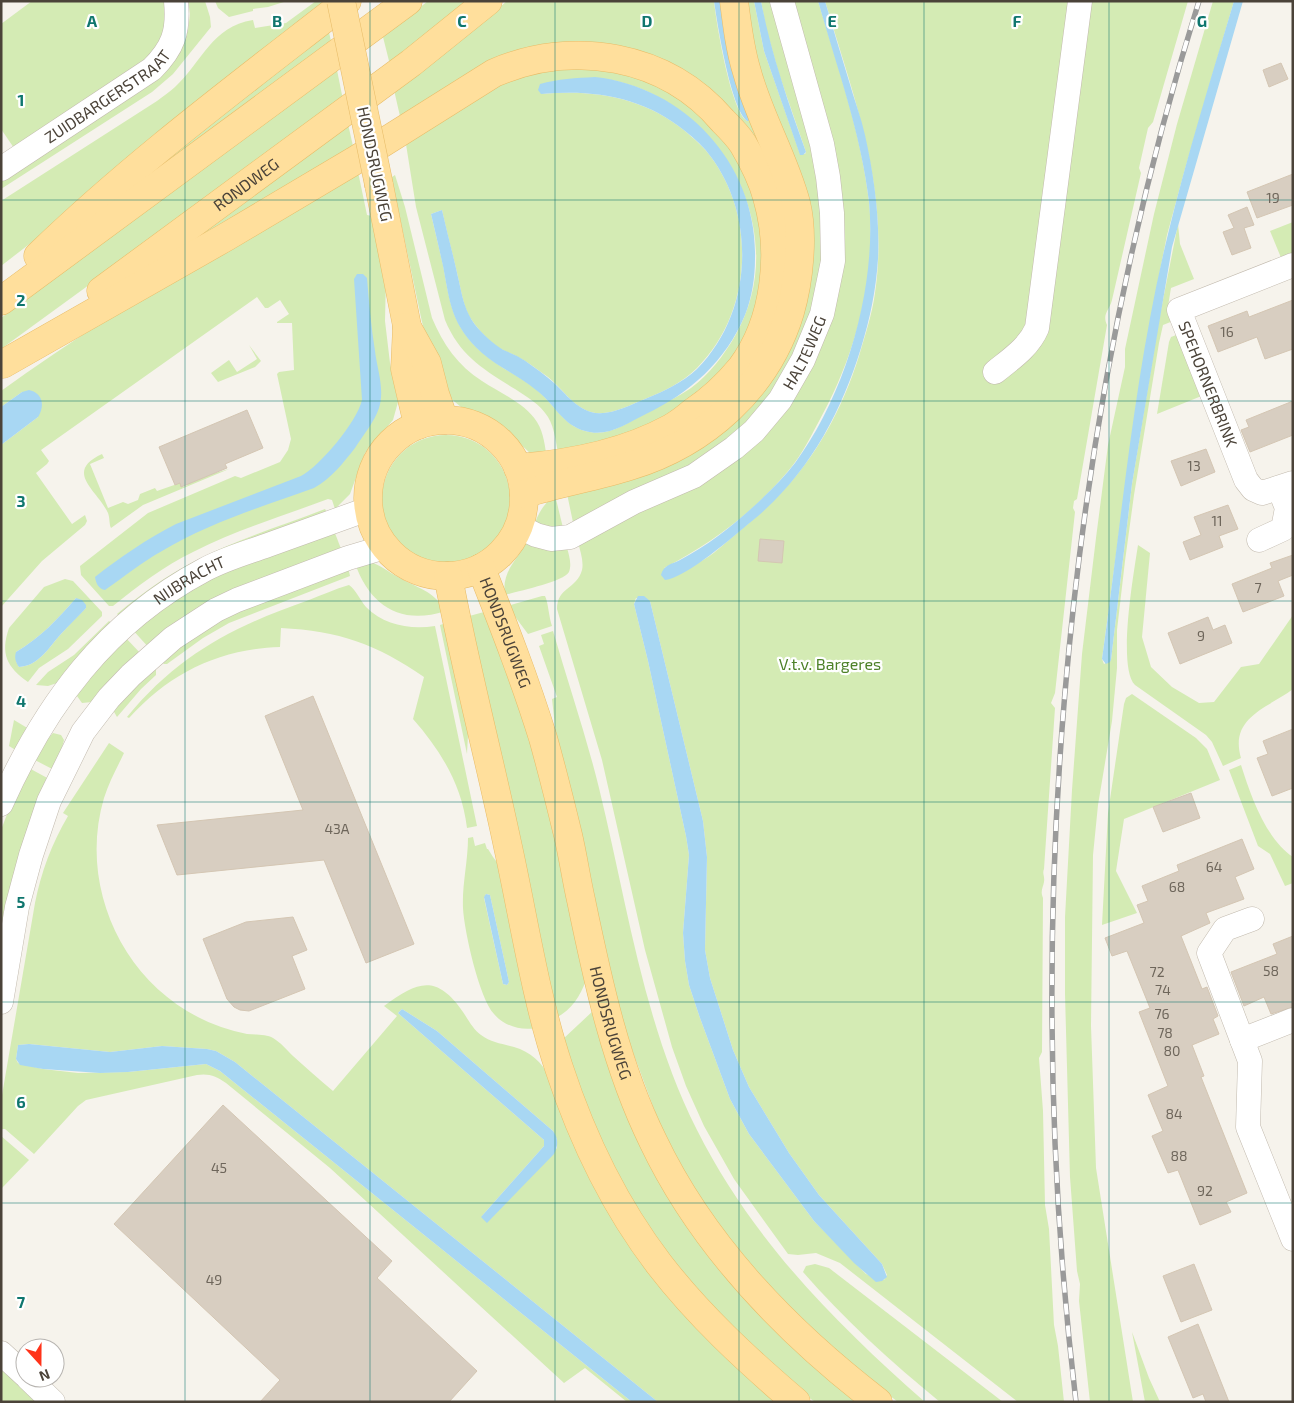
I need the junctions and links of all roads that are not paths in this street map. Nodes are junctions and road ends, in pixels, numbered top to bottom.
1 (176, 1) edge
2 (342, 1) edge
3 (347, 1) edge
4 (408, 1) edge
5 (488, 1) edge
6 (734, 1) edge
7 (782, 1) edge
8 (1080, 1) edge
9 (1, 169) edge
10 (1293, 265) edge
11 (1, 292) edge
12 (1, 301) edge
13 (407, 326) junction
14 (2, 364) edge
15 (995, 372) dead end
16 (444, 420) junction
17 (418, 425) junction
18 (521, 481) junction
19 (1286, 486) edge
20 (368, 509) junction
21 (518, 526) junction
22 (1259, 540) dead end
23 (385, 547) junction
24 (481, 568) junction
25 (448, 576) junction
26 (51, 712) junction
27 (83, 732) junction
28 (1, 804) edge
29 (1252, 919) dead end
30 (1, 1002) edge
31 (1293, 1020) edge
32 (1242, 1040) junction
33 (1293, 1239) edge
34 (1, 1353) edge
35 (15, 1366) edge
36 (38, 1388) edge
37 (53, 1402) edge
38 (796, 1402) edge
39 (878, 1402) edge

1 - 9 street, ZUIDBARGERSTRAAT
2 - 13 main road, HONDSRUGWEG, bridge
3 - 11 main road
4 - 12 main road
5 - 14 main road, RONDWEG
6 - 18 main road
7 - 21 street, HALTEWEG
8 - 15 street
10 - 19 street, SPEHORNERBRINK
13 - 16 main road, HONDSRUGWEG
13 - 17 main road, HONDSRUGWEG
14 - 18 main road
16 - 17 main road
16 - 18 main road
17 - 20 main road
18 - 21 main road
19 - 22 street, SPEHORNERBRINK
20 - 23 main road
20 - 26 street, NIJBRACHT
21 - 24 main road
23 - 25 main road
23 - 27 street
24 - 25 main road
24 - 39 main road, HONDSRUGWEG
25 - 38 main road
26 - 27 street
26 - 28 street, NIJBRACHT
27 - 30 street
29 - 32 street
31 - 32 street
32 - 33 street
34 - 35 street
36 - 37 street

